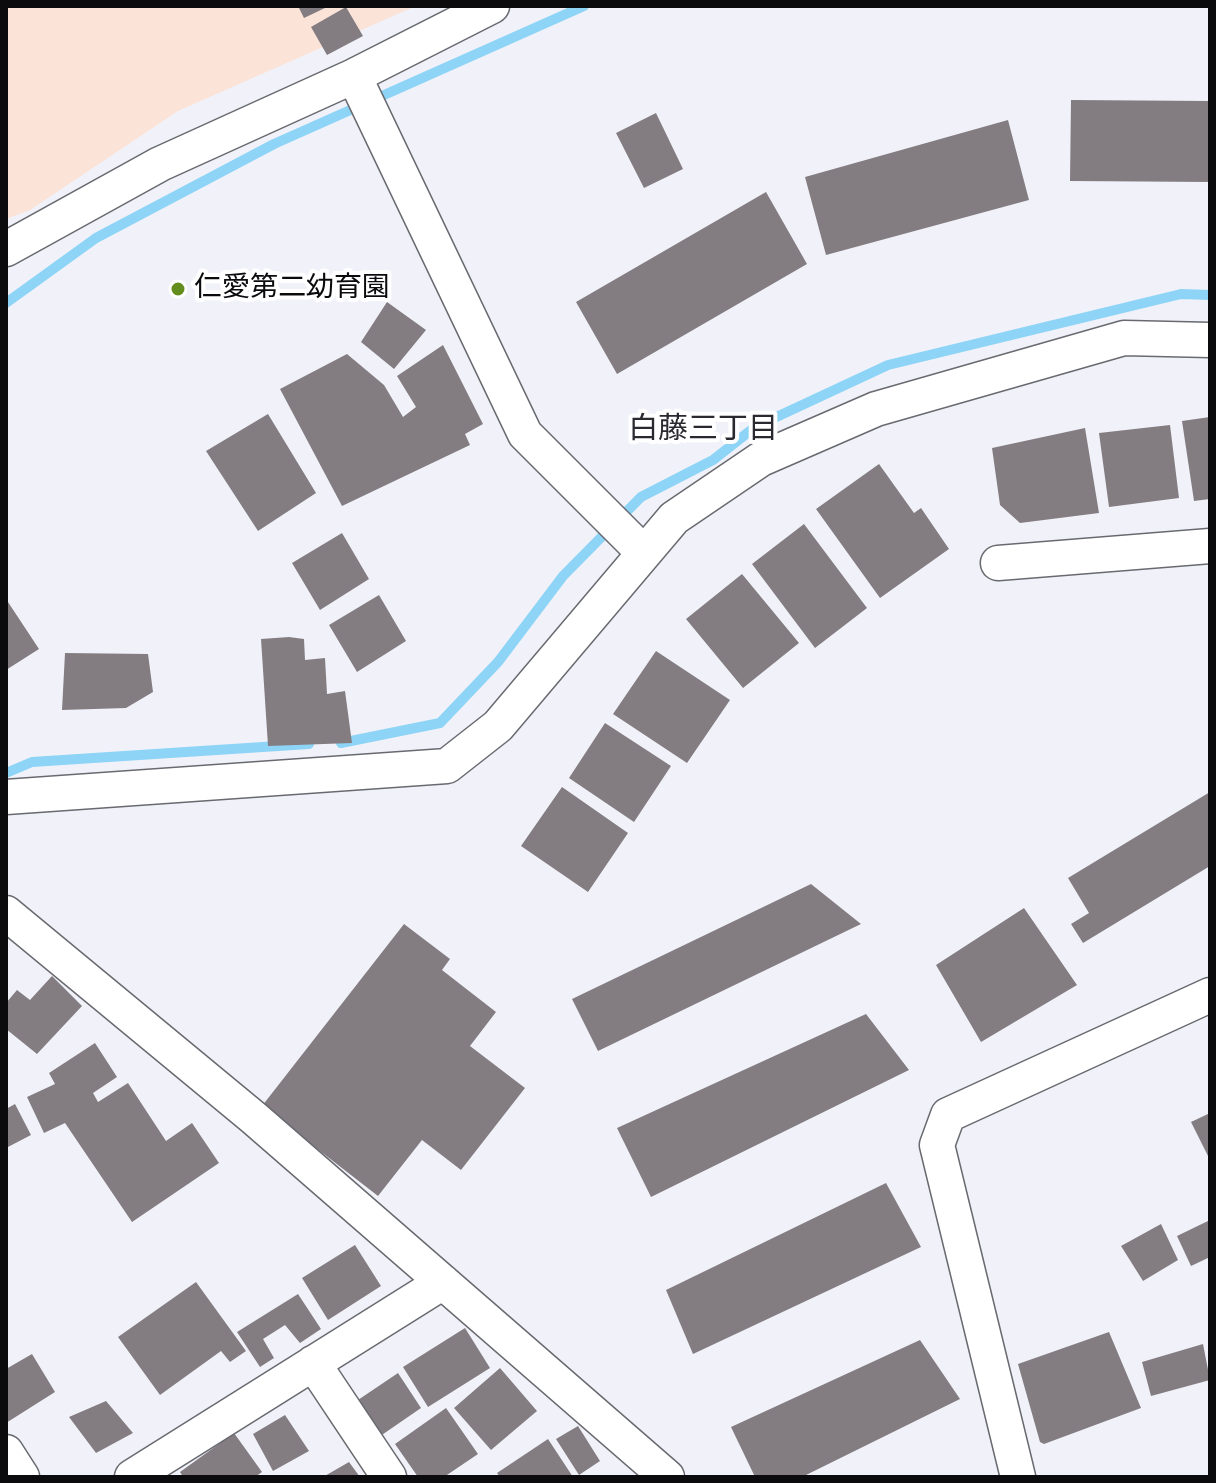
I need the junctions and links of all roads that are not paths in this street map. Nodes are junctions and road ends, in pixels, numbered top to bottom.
1 (492, 6) edge
2 (354, 76) junction
3 (6, 249) edge
4 (1210, 340) edge
5 (1210, 546) edge
6 (644, 553) junction
7 (998, 563) dead end
8 (6, 797) edge
9 (6, 913) edge
10 (1210, 995) edge
11 (443, 1282) junction
12 (313, 1363) junction
13 (6, 1452) edge
14 (168, 1468) edge
15 (22, 1477) edge
16 (132, 1477) edge
17 (389, 1477) edge
18 (667, 1477) edge
19 (1018, 1477) edge

1 - 2 street
2 - 3 street
2 - 6 street
4 - 6 street
5 - 7 street
6 - 8 street
9 - 11 street
10 - 19 street
11 - 12 street
11 - 18 street
12 - 14 street
12 - 17 street
13 - 15 street
14 - 16 street

